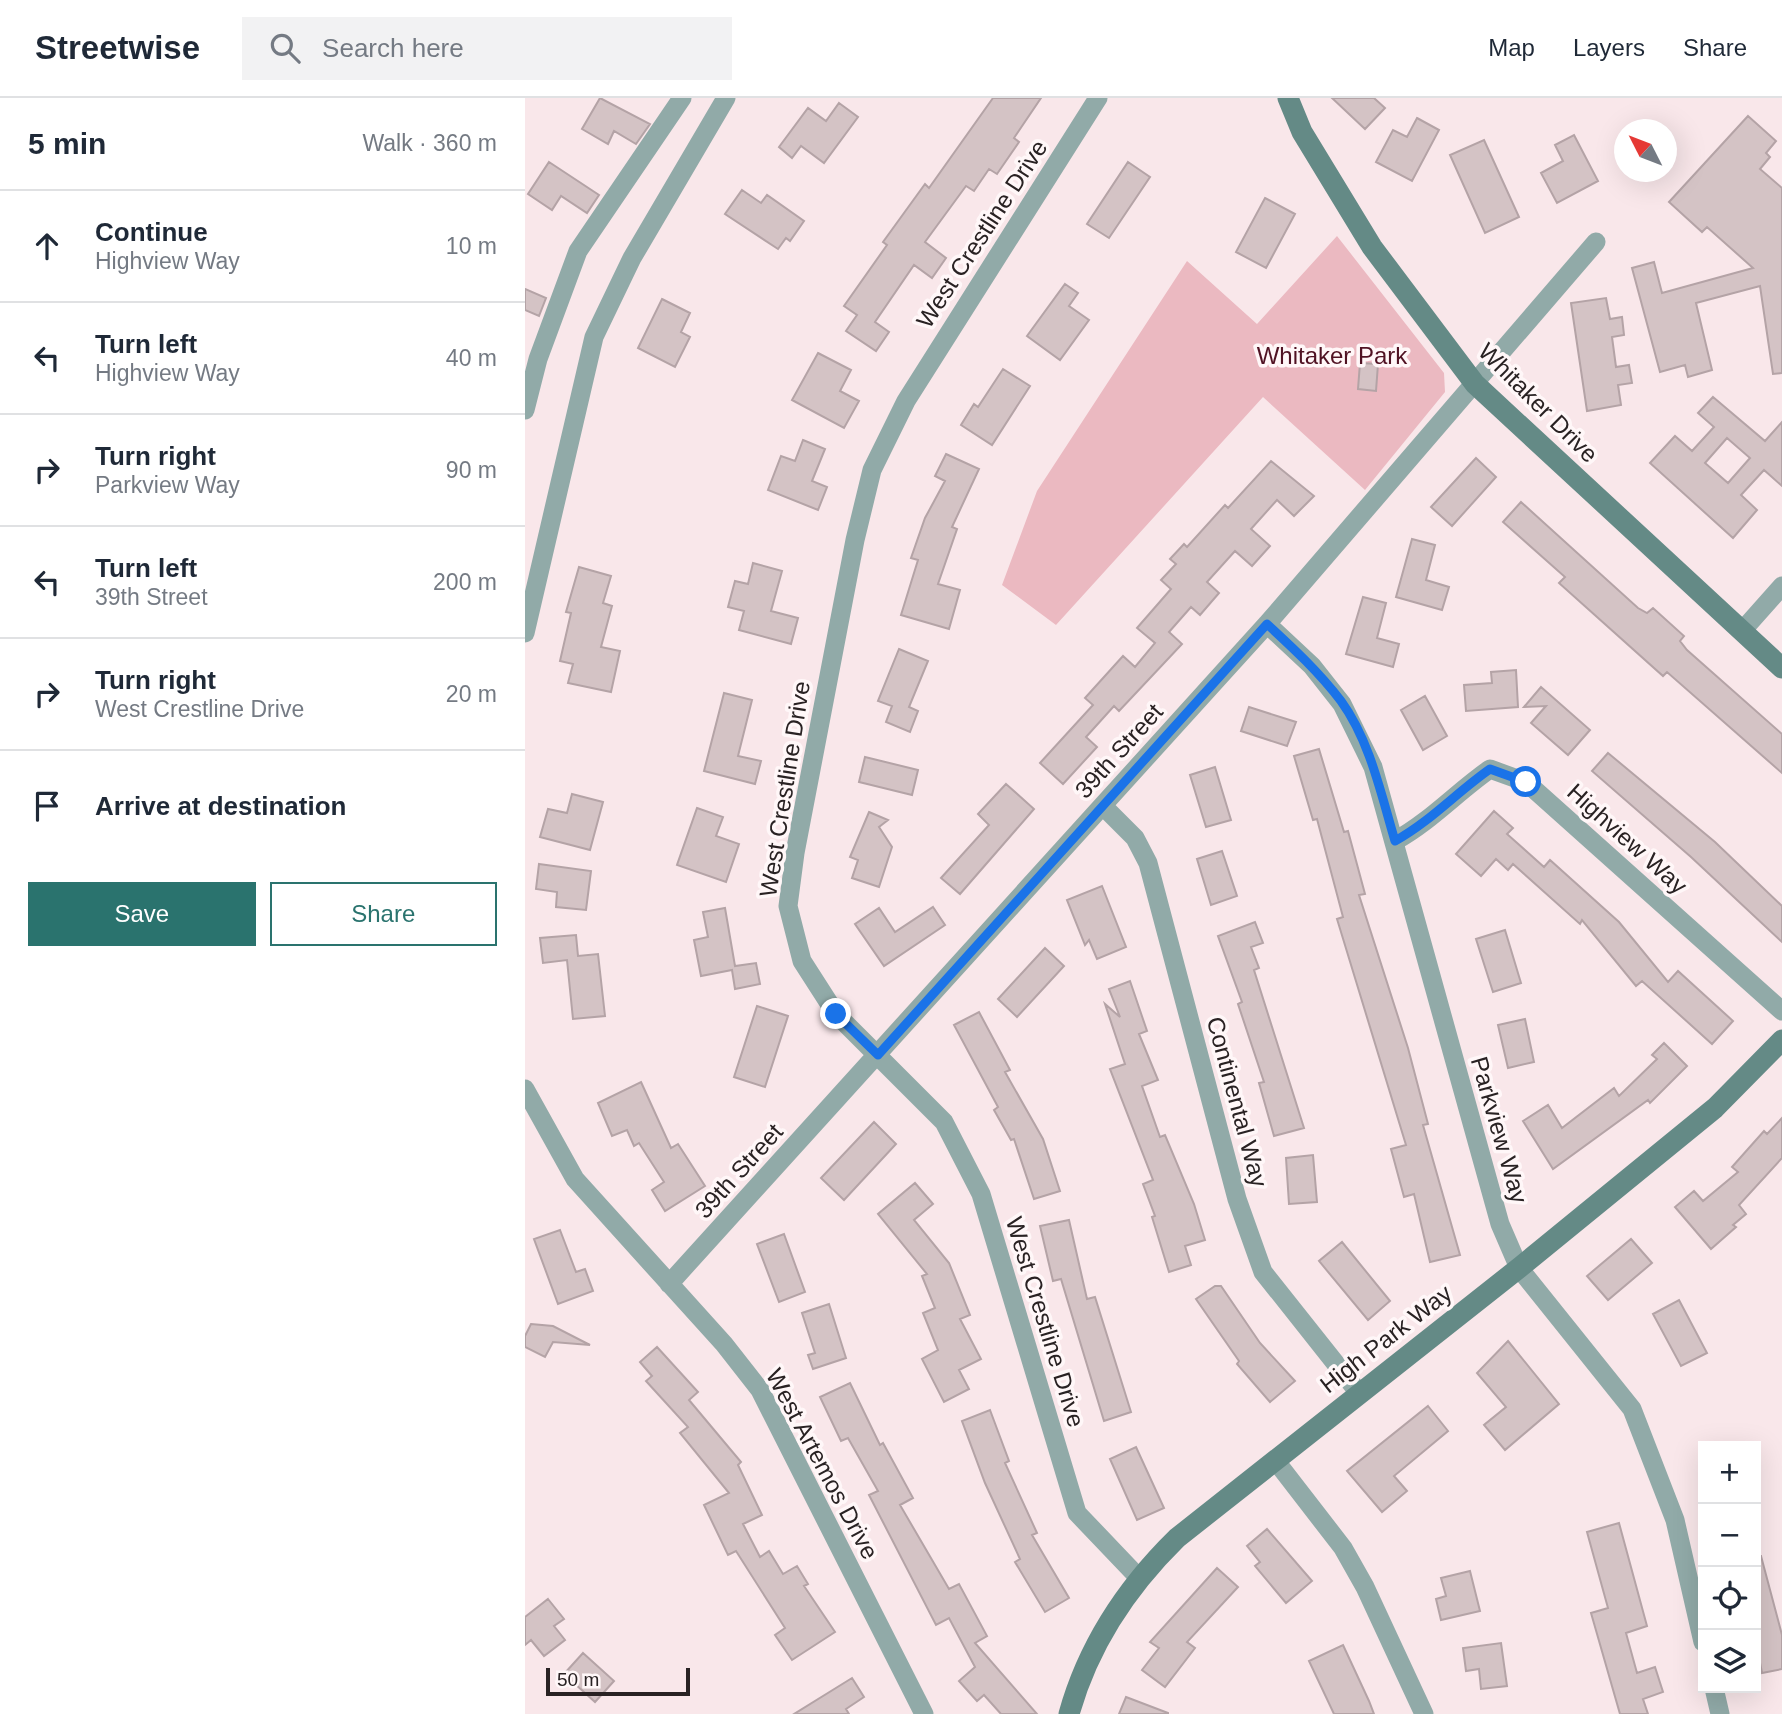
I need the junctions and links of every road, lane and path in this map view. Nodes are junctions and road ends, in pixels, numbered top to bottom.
1 (682, 98) edge
2 (726, 98) edge
3 (1098, 98) edge
4 (1288, 98) edge
5 (1597, 242) dead end
6 (1475, 384) junction
7 (525, 410) edge
8 (1782, 586) edge
9 (1267, 624) junction
10 (1742, 631) junction
11 (525, 633) edge
12 (1782, 668) edge
13 (1103, 806) junction
14 (1395, 841) junction
15 (1782, 1011) edge
16 (1782, 1040) edge
17 (878, 1055) junction
18 (525, 1089) edge
19 (1519, 1268) junction
20 (669, 1284) junction
21 (1359, 1393) junction
22 (1275, 1460) junction
23 (1139, 1578) junction
24 (1700, 1630) edge
25 (1715, 1693) edge
26 (924, 1714) edge
27 (1069, 1714) edge
28 (1424, 1714) edge
29 (1720, 1714) edge

1 - 7 street
2 - 11 street
3 - 17 street, West Crestline Drive
4 - 6 street, Whitaker Drive
5 - 6 street, 39th Street
6 - 9 street, 39th Street
6 - 10 street, Whitaker Drive
8 - 10 street
9 - 13 street, 39th Street
9 - 14 street, Parkview Way
10 - 12 street, Whitaker Drive
13 - 17 street, 39th Street
13 - 21 street, Continental Way
14 - 15 street, Highview Way
14 - 19 street, Parkview Way
16 - 19 street, High Park Way
17 - 20 street, 39th Street
17 - 23 street, West Crestline Drive
18 - 20 street, West Artemos Drive
19 - 21 street, High Park Way
19 - 24 street, Parkview Way
20 - 26 street, West Artemos Drive
21 - 22 street, High Park Way
22 - 23 street, High Park Way
22 - 28 street
23 - 27 street, High Park Way
25 - 29 street

